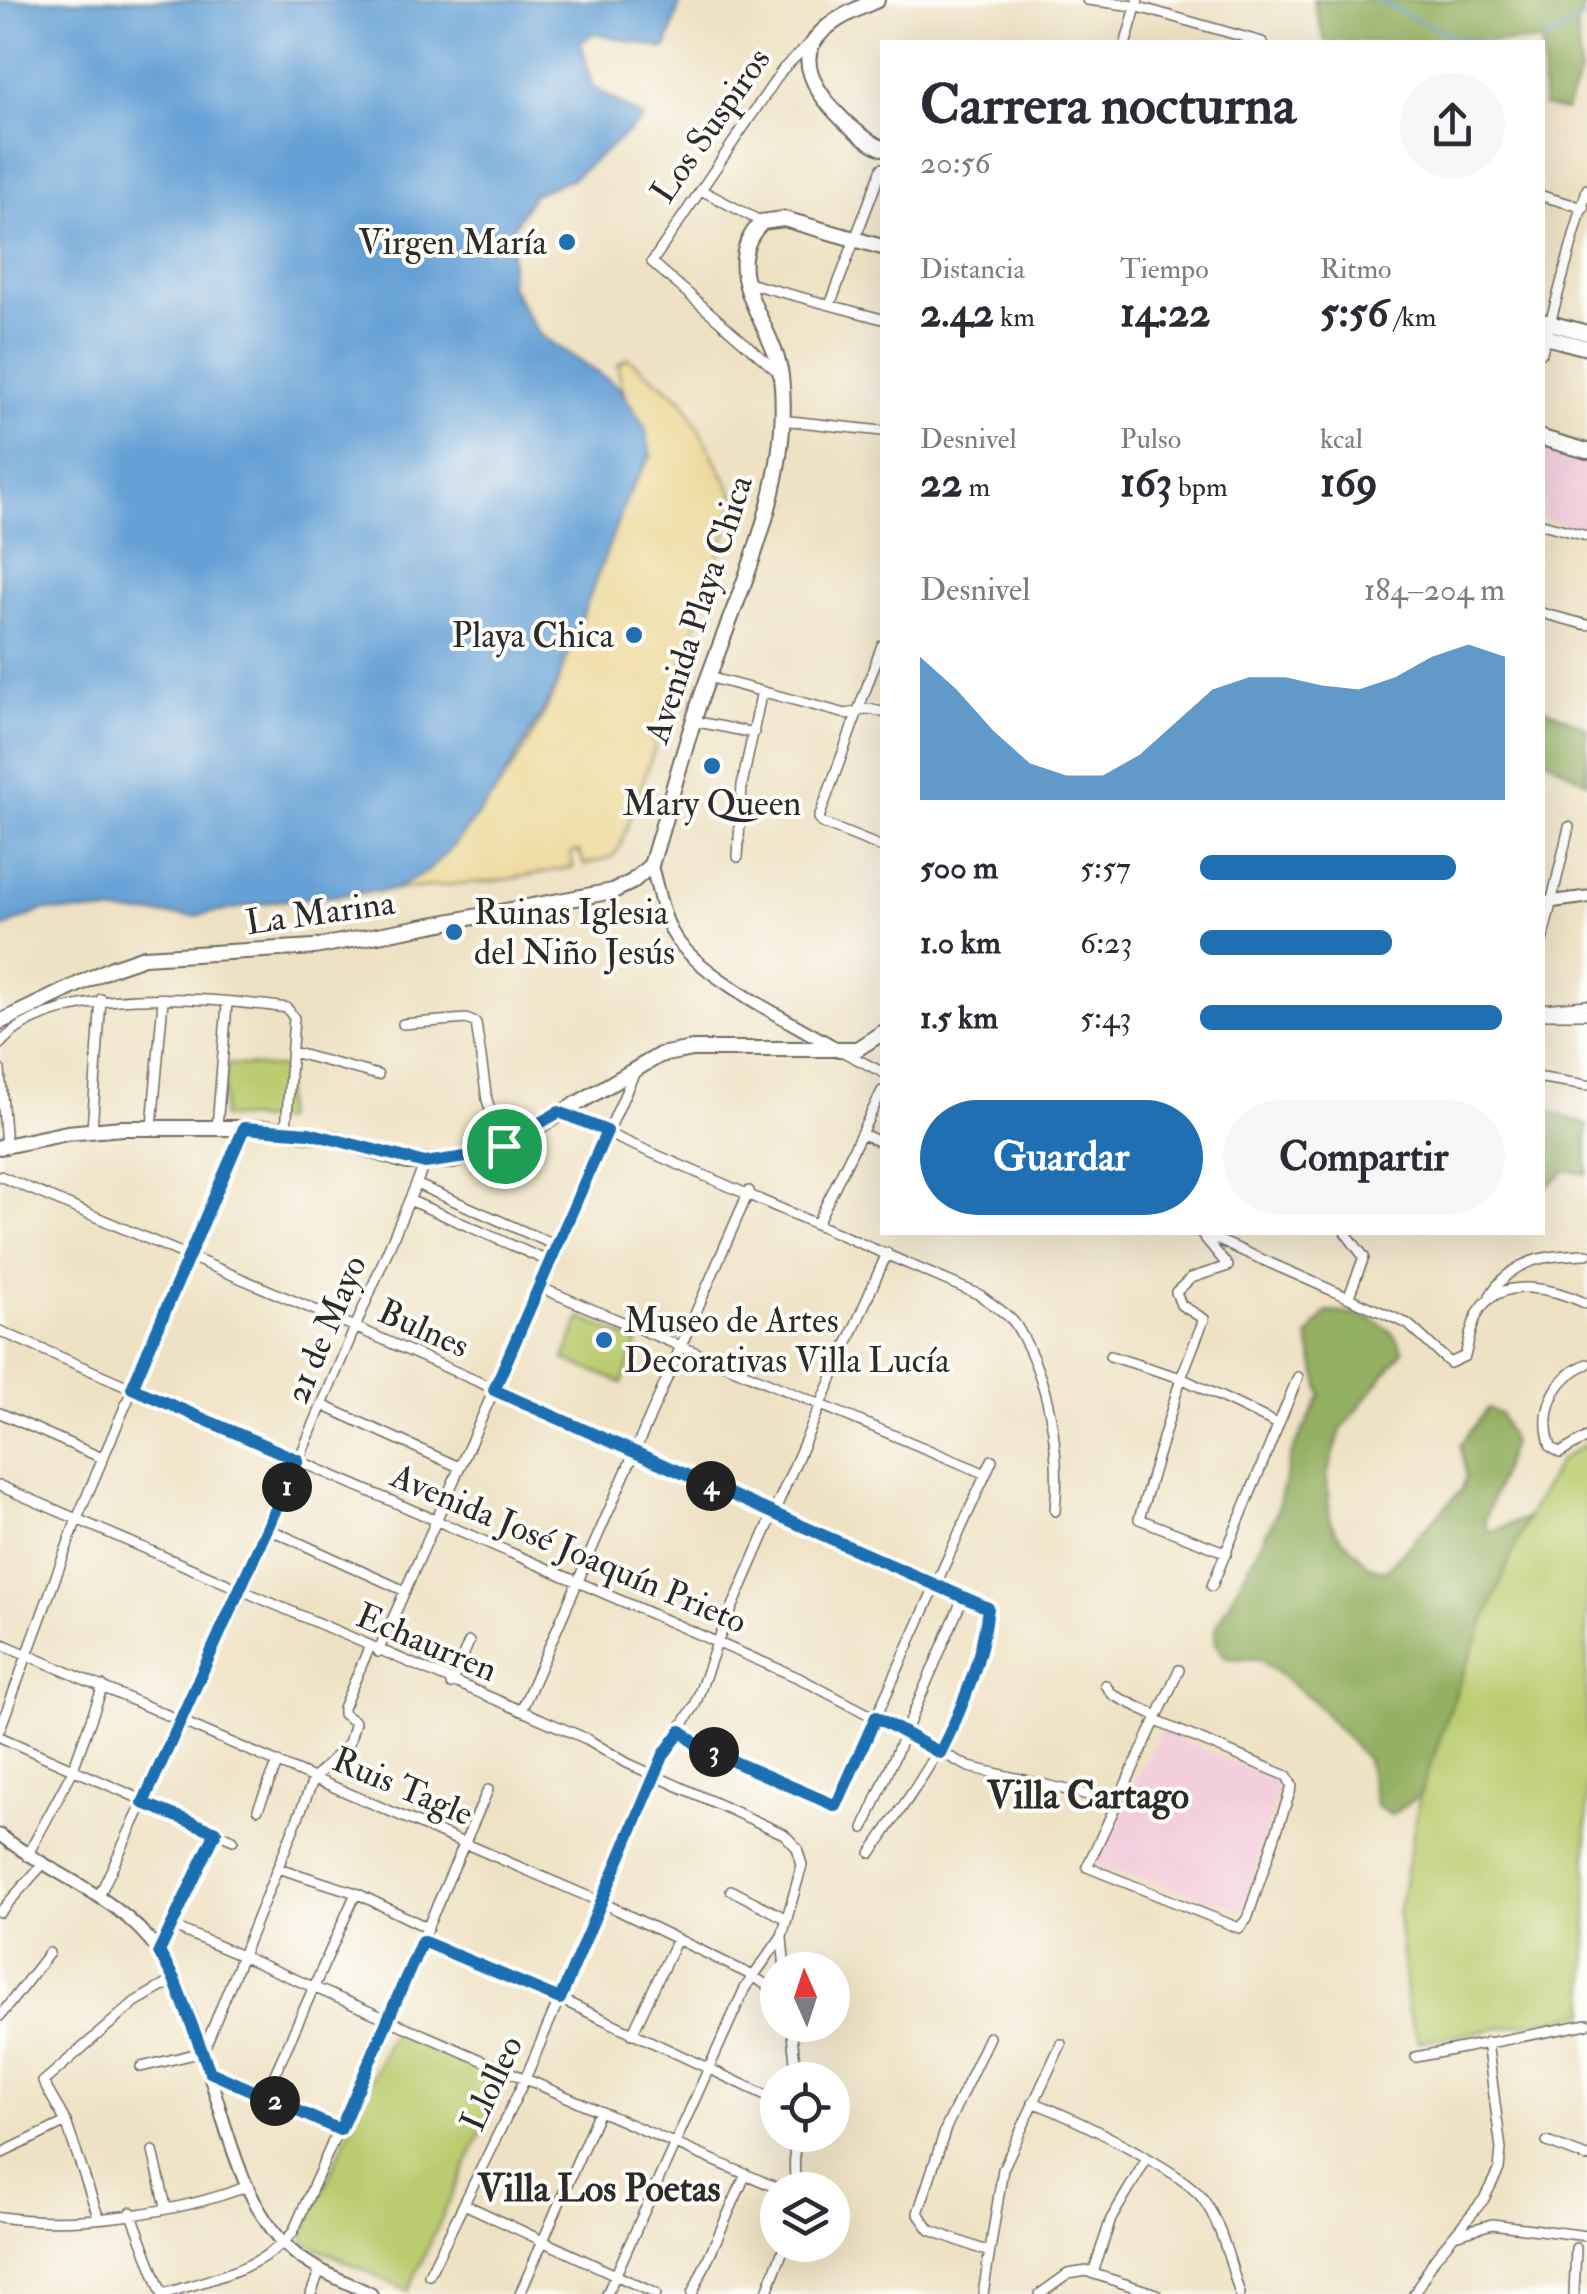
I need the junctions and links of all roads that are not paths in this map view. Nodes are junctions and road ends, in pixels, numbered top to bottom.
1 (877, 0) edge
2 (1087, 0) edge
3 (1136, 3) edge
4 (817, 38) junction
5 (1127, 40) edge
6 (1256, 40) edge
7 (880, 147) edge
8 (880, 173) edge
9 (700, 190) junction
10 (1587, 190) edge
11 (1545, 197) edge
12 (1585, 208) edge
13 (762, 222) junction
14 (854, 238) junction
15 (880, 246) edge
16 (742, 281) junction
17 (830, 304) junction
18 (880, 317) edge
19 (1587, 333) edge
20 (1545, 334) edge
21 (1587, 348) edge
22 (781, 375) junction
23 (781, 420) junction
24 (880, 431) edge
25 (1545, 439) edge
26 (1587, 451) edge
27 (1545, 525) edge
28 (1587, 536) edge
29 (1545, 614) edge
30 (1587, 625) edge
31 (880, 651) edge
32 (708, 678) junction
33 (761, 695) junction
34 (858, 712) junction
35 (880, 712) edge
36 (693, 721) junction
37 (754, 733) junction
38 (1569, 827) dead end
39 (880, 846) edge
40 (738, 858) dead end
41 (651, 866) junction
42 (1587, 898) edge
43 (1547, 902) edge
44 (101, 998) junction
45 (164, 1000) junction
46 (227, 1004) junction
47 (1587, 1004) edge
48 (1545, 1011) edge
49 (1545, 1012) edge
50 (1587, 1014) edge
51 (0, 1022) edge
52 (403, 1024) dead end
53 (880, 1037) edge
54 (0, 1044) edge
55 (836, 1048) junction
56 (292, 1052) junction
57 (638, 1065) junction
58 (0, 1070) edge
59 (880, 1071) edge
60 (378, 1075) dead end
61 (1545, 1078) edge
62 (1587, 1085) edge
63 (880, 1095) edge
64 (559, 1112) junction
65 (152, 1127) junction
66 (217, 1127) junction
67 (244, 1128) junction
68 (92, 1130) junction
69 (286, 1130) junction
70 (607, 1131) junction
71 (862, 1133) junction
72 (880, 1141) edge
73 (3, 1146) edge
74 (504, 1146) junction
75 (425, 1163) junction
76 (0, 1176) edge
77 (416, 1184) junction
78 (749, 1191) junction
79 (410, 1200) junction
80 (818, 1222) junction
81 (1203, 1235) edge
82 (1206, 1235) edge
83 (1347, 1235) edge
84 (557, 1246) junction
85 (188, 1254) junction
86 (887, 1254) junction
87 (1587, 1254) edge
88 (550, 1262) junction
89 (539, 1288) junction
90 (1349, 1296) junction
91 (1488, 1300) junction
92 (1587, 1304) edge
93 (355, 1327) junction
94 (0, 1331) edge
95 (680, 1347) junction
96 (1110, 1356) dead end
97 (1587, 1364) edge
98 (1298, 1377) dead end
99 (1181, 1378) junction
100 (132, 1388) junction
101 (494, 1390) junction
102 (322, 1405) junction
103 (822, 1409) junction
104 (0, 1413) edge
105 (1278, 1424) junction
106 (1587, 1436) edge
107 (634, 1452) junction
108 (102, 1458) junction
109 (298, 1460) junction
110 (992, 1460) dead end
111 (460, 1467) junction
112 (986, 1474) junction
113 (0, 1486) edge
114 (1054, 1511) dead end
115 (774, 1514) junction
116 (77, 1519) junction
117 (436, 1520) junction
118 (270, 1528) junction
119 (1226, 1553) junction
120 (577, 1582) junction
121 (934, 1586) junction
122 (1212, 1586) dead end
123 (405, 1591) junction
124 (242, 1593) junction
125 (963, 1598) junction
126 (469, 1642) dead end
127 (717, 1642) junction
128 (0, 1643) edge
129 (374, 1650) junction
130 (28, 1654) junction
131 (1180, 1670) dead end
132 (451, 1684) junction
133 (1105, 1685) dead end
134 (103, 1686) junction
135 (521, 1711) junction
136 (876, 1717) junction
137 (1156, 1719) junction
138 (184, 1720) junction
139 (0, 1729) edge
140 (681, 1731) junction
141 (906, 1735) junction
142 (0, 1737) edge
143 (940, 1753) junction
144 (278, 1762) junction
145 (72, 1772) junction
146 (656, 1776) junction
147 (314, 1778) junction
148 (488, 1790) dead end
149 (1118, 1802) junction
150 (143, 1803) junction
151 (258, 1809) dead end
152 (864, 1828) dead end
153 (216, 1832) junction
154 (0, 1835) edge
155 (233, 1840) dead end
156 (466, 1842) junction
157 (871, 1853) dead end
158 (28, 1856) junction
159 (43, 1864) junction
160 (278, 1868) junction
161 (731, 1890) dead end
162 (356, 1894) junction
163 (99, 1896) junction
164 (603, 1903) junction
165 (0, 1912) edge
166 (786, 1919) junction
167 (172, 1926) junction
168 (428, 1928) junction
169 (782, 1936) junction
170 (678, 1939) junction
171 (422, 1941) junction
172 (159, 1952) junction
173 (783, 1952) edge
174 (48, 1953) dead end
175 (242, 1956) junction
176 (753, 1976) junction
177 (174, 1979) junction
178 (760, 1981) edge
179 (314, 1987) junction
180 (560, 1999) junction
181 (0, 2016) edge
182 (388, 2020) junction
183 (1587, 2024) edge
184 (632, 2034) junction
185 (989, 2038) dead end
186 (1487, 2042) junction
187 (1060, 2044) dead end
188 (203, 2052) junction
189 (1416, 2056) dead end
190 (141, 2067) dead end
191 (710, 2067) junction
192 (210, 2072) junction
193 (524, 2079) junction
194 (760, 2092) edge
195 (264, 2096) junction
196 (1032, 2102) junction
197 (599, 2111) junction
198 (66, 2122) junction
199 (340, 2130) junction
200 (1547, 2142) dead end
201 (676, 2144) junction
202 (153, 2151) dead end
203 (0, 2154) edge
204 (1587, 2157) edge
205 (1146, 2160) junction
206 (746, 2174) junction
207 (760, 2180) edge
208 (248, 2186) junction
209 (464, 2204) junction
210 (166, 2206) junction
211 (131, 2212) junction
212 (98, 2216) junction
213 (0, 2217) edge
214 (1587, 2236) edge
215 (1451, 2238) junction
216 (543, 2242) junction
217 (284, 2244) junction
218 (1576, 2248) dead end
219 (990, 2252) junction
220 (778, 2262) edge
221 (320, 2269) junction
222 (1091, 2273) junction
223 (429, 2275) dead end
224 (616, 2276) junction
225 (163, 2294) edge
226 (311, 2294) edge
227 (371, 2294) edge
228 (520, 2294) edge
229 (608, 2294) edge
230 (656, 2294) edge
231 (692, 2294) edge
232 (766, 2294) edge
233 (983, 2294) edge
234 (1040, 2294) edge
235 (1156, 2294) edge
236 (1240, 2294) edge
237 (1414, 2294) edge
238 (1574, 2294) edge

1 - 4 main road, Los Suspiros
2 - 3 street
3 - 5 street
3 - 6 street
4 - 7 main road
4 - 9 street, Los Suspiros
8 - 14 street
9 - 13 street
9 - 22 street, Los Suspiros
10 - 12 street
11 - 12 street
12 - 20 street
13 - 14 main road
13 - 16 main road
14 - 15 main road
14 - 17 street
16 - 17 street
16 - 22 main road, Avenida Playa Chica
17 - 18 street
19 - 20 main road
20 - 21 main road
22 - 23 main road, Avenida Playa Chica
23 - 24 street
23 - 32 main road, Avenida Playa Chica
25 - 26 main road
27 - 28 street
29 - 30 street
31 - 34 street
32 - 33 street
32 - 36 main road, Avenida Playa Chica
33 - 34 street
33 - 37 street
34 - 35 street
34 - 39 street
36 - 37 street
36 - 41 main road, Avenida Playa Chica
37 - 40 street
38 - 43 street
41 - 51 main road, La Marina
41 - 55 street
42 - 43 street
44 - 45 street
44 - 54 street
44 - 68 street
45 - 46 street
45 - 65 street
46 - 56 street
46 - 66 street
47 - 48 street
49 - 50 street
52 - 74 street
53 - 55 main road
55 - 57 main road
55 - 59 street
56 - 60 street
56 - 69 street
57 - 64 main road
57 - 70 street
58 - 73 street
61 - 62 street
63 - 71 street
64 - 70 street
64 - 74 main road
65 - 66 main road
65 - 68 main road
66 - 67 main road
67 - 69 main road
67 - 85 street
68 - 73 main road
69 - 75 main road
70 - 78 street
70 - 84 street
71 - 72 street
71 - 80 street
74 - 75 main road
75 - 77 street, 21 de Mayo
76 - 85 street, Bulnes
77 - 79 street, 21 de Mayo
77 - 84 street
78 - 80 street
78 - 95 street
79 - 88 street
79 - 93 street, 21 de Mayo
80 - 86 street
81 - 99 street
82 - 90 street
83 - 90 street
84 - 88 street
85 - 93 street, Bulnes
85 - 100 street
86 - 103 street, Llolleo
86 - 114 street
87 - 91 street
88 - 89 street
89 - 95 street
89 - 101 street
90 - 91 street
91 - 92 street
93 - 101 street, Bulnes
93 - 102 street, 21 de Mayo
94 - 100 street, Avenida José Joaquín Prieto
95 - 103 street
95 - 107 street
96 - 99 street
97 - 106 street
98 - 105 street
99 - 105 street
99 - 119 street
100 - 108 street
100 - 109 street, Avenida José Joaquín Prieto
101 - 107 street, Bulnes
101 - 111 street
102 - 109 street, 21 de Mayo
102 - 111 street
103 - 112 street
103 - 115 street, Llolleo
104 - 108 street
105 - 119 street
107 - 115 street, Bulnes
107 - 120 street
108 - 116 street
109 - 117 street, Avenida José Joaquín Prieto
109 - 118 street, 21 de Mayo
110 - 112 street
111 - 117 street
112 - 121 street
113 - 116 street, Echaurren
115 - 121 street, Bulnes
115 - 127 street, Llolleo
116 - 124 street, Echaurren
116 - 130 street
117 - 120 street, Avenida José Joaquín Prieto
117 - 123 street
118 - 123 street
118 - 124 street, 21 de Mayo
119 - 122 street
120 - 127 street, Avenida José Joaquín Prieto
120 - 135 street
121 - 125 street, Bulnes
121 - 136 street
123 - 129 street
124 - 129 street, Echaurren
124 - 138 street, 21 de Mayo
125 - 141 street
125 - 143 street, Bulnes
126 - 132 street
127 - 136 street, Avenida José Joaquín Prieto
127 - 140 street, Llolleo
128 - 130 street, Ruis Tagle
129 - 132 street, Echaurren
129 - 147 street
130 - 134 street, Ruis Tagle
130 - 139 street
131 - 137 street
132 - 135 street, Echaurren
133 - 137 street
134 - 138 street, Ruis Tagle
134 - 145 street
135 - 146 street, Echaurren
136 - 140 street
136 - 141 street, Avenida José Joaquín Prieto
137 - 149 street
137 - 149 street
138 - 144 street, Ruis Tagle
138 - 150 street, 21 de Mayo
140 - 146 street, Llolleo
141 - 143 street, Avenida José Joaquín Prieto
141 - 152 street
142 - 145 street
143 - 149 street, Avenida José Joaquín Prieto
143 - 157 street
144 - 147 street, Ruis Tagle
144 - 151 street
145 - 150 street
145 - 158 street
146 - 164 street, Llolleo
146 - 166 street, Echaurren
147 - 156 street, Ruis Tagle
147 - 160 street
148 - 156 street
150 - 153 street
150 - 163 street, 21 de Mayo
153 - 155 street
153 - 167 street
154 - 158 street
156 - 164 street, Ruis Tagle
156 - 168 street
158 - 159 street
159 - 163 street
159 - 165 street
160 - 162 street
160 - 175 street
161 - 166 street
162 - 168 street
162 - 179 street
163 - 172 street
164 - 170 street, Ruis Tagle
164 - 180 street, Llolleo
166 - 169 street
167 - 172 street
167 - 175 street
168 - 171 street
169 - 173 street
169 - 176 street
170 - 176 street, Ruis Tagle
170 - 184 street
171 - 180 street
171 - 182 street
172 - 177 street
174 - 181 street
175 - 179 street
175 - 188 street
176 - 178 street, Ruis Tagle
176 - 191 street
177 - 188 street
177 - 198 street
179 - 182 street
179 - 195 street
180 - 184 street
180 - 193 street, Llolleo
182 - 193 street
182 - 199 street
183 - 186 street
184 - 191 street
185 - 219 street
186 - 189 street
186 - 215 street
187 - 196 street
188 - 190 street
188 - 192 street
191 - 194 street
191 - 201 street
192 - 195 street
192 - 208 street
193 - 197 street
193 - 209 street, Llolleo
195 - 199 street
196 - 205 street
196 - 219 street
197 - 201 street
197 - 216 street
198 - 203 street
198 - 212 street
199 - 217 street
200 - 204 street
201 - 206 street
201 - 224 street
202 - 210 street
205 - 222 street
205 - 236 street
206 - 207 street
206 - 231 street
208 - 210 street
208 - 217 street
209 - 216 street
209 - 223 street, Llolleo
210 - 211 street
211 - 212 street
211 - 225 street
212 - 213 street
214 - 215 street
215 - 237 street
216 - 224 street
216 - 228 street
217 - 221 street
217 - 225 street
218 - 238 street
219 - 233 street
220 - 232 street
221 - 226 street
221 - 227 street
222 - 234 street
222 - 235 street
224 - 229 street
224 - 230 street

